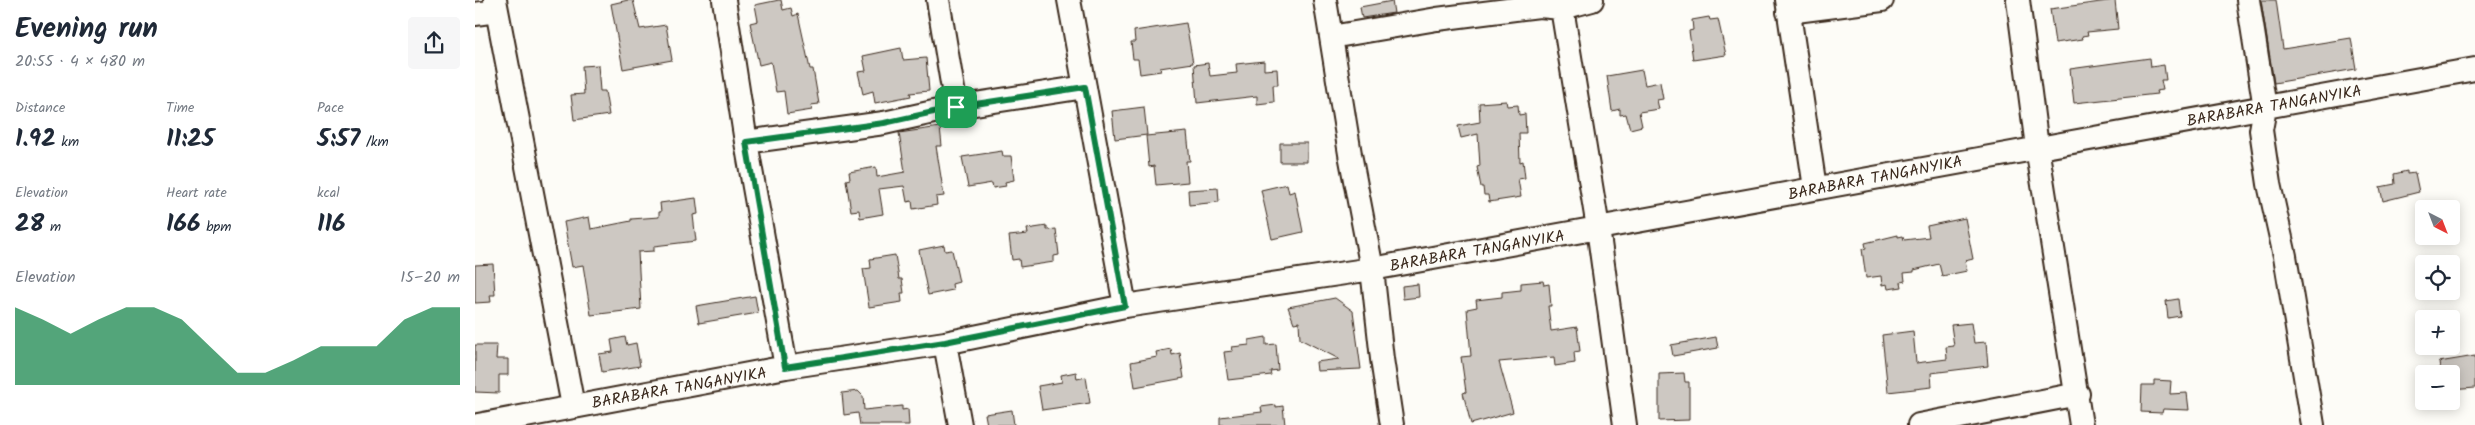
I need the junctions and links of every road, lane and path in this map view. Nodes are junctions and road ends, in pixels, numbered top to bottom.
1 (724, 0) edge
2 (938, 0) edge
3 (1069, 0) edge
4 (1325, 0) edge
5 (1592, 0) edge
6 (1882, 0) edge
7 (2018, 0) edge
8 (2248, 0) edge
9 (1787, 6) edge
10 (489, 8) edge
11 (1562, 8) junction
12 (1331, 37) junction
13 (2475, 69) edge
14 (1085, 87) junction
15 (956, 107) junction
16 (2265, 108) junction
17 (746, 142) junction
18 (2037, 147) junction
19 (1815, 188) junction
20 (1598, 228) junction
21 (1372, 269) junction
22 (1125, 306) junction
23 (945, 342) junction
24 (785, 367) junction
25 (2078, 394) junction
26 (573, 406) junction
27 (478, 425) edge
28 (961, 425) edge
29 (1392, 425) edge
30 (1625, 425) edge
31 (1919, 425) edge
32 (2081, 425) edge
33 (2313, 425) edge

1 - 17 street
2 - 15 street
3 - 14 street
4 - 12 street
5 - 11 street
6 - 9 street
7 - 18 street
8 - 16 street
9 - 19 street
10 - 26 street
11 - 12 street
11 - 20 street
12 - 21 street
13 - 16 street, BARABARA TANGANYIKA
14 - 15 street
14 - 22 street
15 - 17 street
16 - 18 street, BARABARA TANGANYIKA
16 - 33 street
17 - 24 street
18 - 19 street, BARABARA TANGANYIKA
18 - 25 street
19 - 20 street, BARABARA TANGANYIKA
20 - 21 street, BARABARA TANGANYIKA
20 - 30 street
21 - 22 street, BARABARA TANGANYIKA
21 - 29 street
22 - 23 street, BARABARA TANGANYIKA
23 - 24 street, BARABARA TANGANYIKA
23 - 28 street
24 - 26 street, BARABARA TANGANYIKA
25 - 31 street
25 - 32 street
26 - 27 street, BARABARA TANGANYIKA

